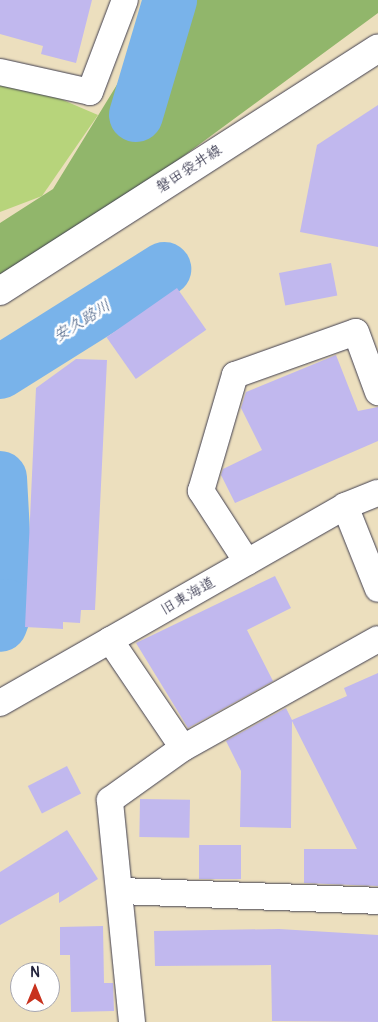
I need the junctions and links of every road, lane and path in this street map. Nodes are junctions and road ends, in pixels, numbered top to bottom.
1 (126, 0) edge
2 (378, 48) edge
3 (0, 72) edge
4 (0, 291) edge
5 (378, 392) edge
6 (378, 493) edge
7 (345, 506) junction
8 (247, 562) junction
9 (378, 589) edge
10 (378, 639) edge
11 (110, 640) junction
12 (0, 703) edge
13 (184, 748) junction
14 (121, 891) junction
15 (378, 901) edge
16 (132, 1022) edge

1 - 3 street
2 - 4 main road, 磐田袋井線
5 - 8 street
6 - 7 street, 旧東海道
7 - 8 street, 旧東海道
7 - 9 street
8 - 11 street, 旧東海道
10 - 13 street
11 - 12 street, 旧東海道
11 - 13 street
13 - 14 street
14 - 15 street
14 - 16 street

